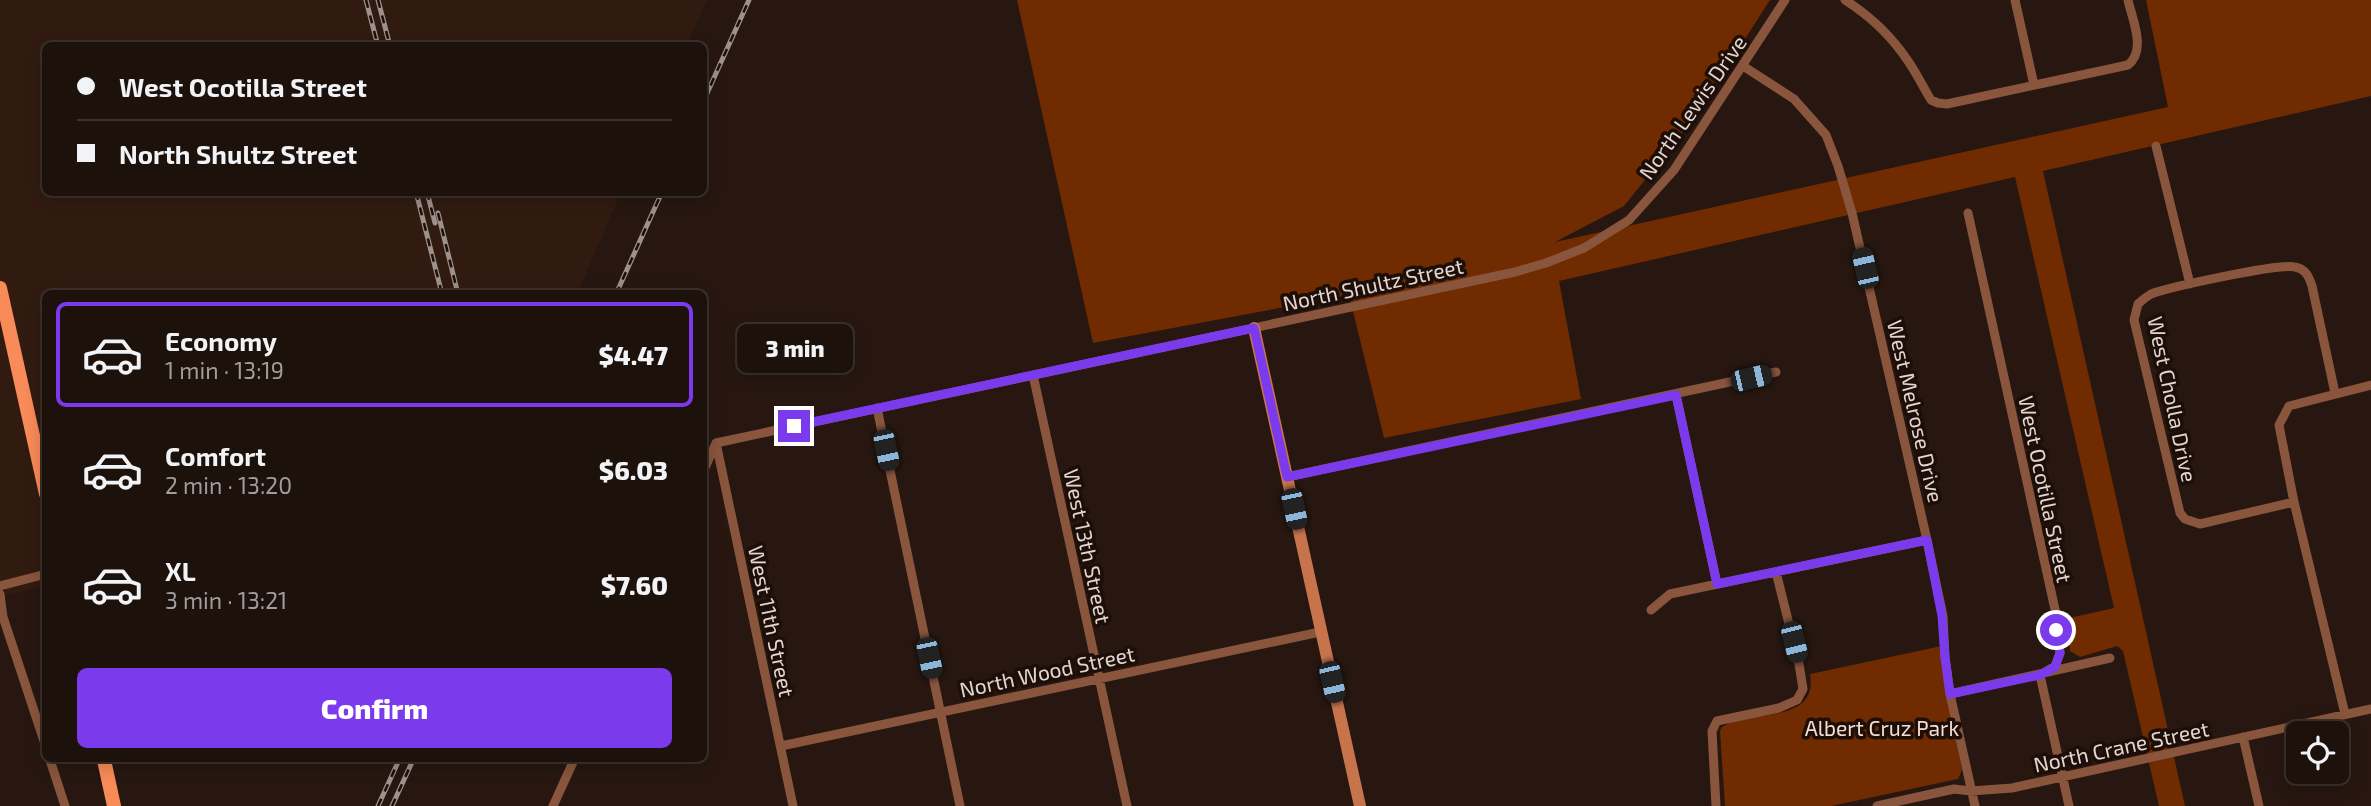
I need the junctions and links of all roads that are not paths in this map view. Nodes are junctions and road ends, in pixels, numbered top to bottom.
1 (1785, 0) edge
2 (1845, 0) edge
3 (2015, 0) edge
4 (2128, 0) edge
5 (1743, 66) junction
6 (2034, 85) junction
7 (2156, 146) dead end
8 (1968, 213) dead end
9 (1584, 248) joint
10 (2190, 284) junction
11 (0, 288) edge
12 (1254, 328) junction
13 (1776, 372) dead end
14 (1033, 375) junction
15 (2371, 385) edge
16 (2335, 393) junction
17 (1676, 395) junction
18 (877, 408) junction
19 (716, 443) junction
20 (707, 463) edge
21 (42, 476) edge
22 (1287, 477) junction
23 (2294, 502) junction
24 (1927, 540) junction
25 (1776, 572) junction
26 (42, 575) edge
27 (1717, 584) junction
28 (0, 586) edge
29 (0, 594) edge
30 (1651, 610) dead end
31 (1320, 632) junction
32 (2110, 658) dead end
33 (2040, 675) junction
34 (1099, 678) junction
35 (1950, 694) junction
36 (2371, 709) edge
37 (940, 712) junction
38 (2345, 714) junction
39 (42, 735) edge
40 (2243, 737) junction
41 (781, 746) junction
42 (51, 762) edge
43 (104, 762) edge
44 (573, 762) edge
45 (2063, 775) junction
46 (1971, 790) junction
47 (65, 806) edge
48 (114, 806) edge
49 (553, 806) edge
50 (793, 806) edge
51 (960, 806) edge
52 (1127, 806) edge
53 (1360, 806) edge
54 (1716, 806) edge
55 (1877, 806) edge
56 (1975, 806) edge
57 (2069, 806) edge
58 (2259, 806) edge

1 - 5 street, North Lewis Drive
2 - 6 street
3 - 6 street
4 - 6 street
5 - 9 street, North Lewis Drive
5 - 24 street, West Melrose Drive
7 - 10 street
8 - 33 street, West Ocotilla Street
9 - 12 street, North Shultz Street
10 - 16 street, West Cholla Drive
10 - 23 street, West Cholla Drive
11 - 21 main road
12 - 14 street, North Shultz Street
12 - 22 street
13 - 17 street
14 - 18 street, North Shultz Street
14 - 34 street, West 13th Street
15 - 16 street
16 - 23 street
17 - 22 street
17 - 27 street
18 - 19 street, North Shultz Street
18 - 37 street
19 - 20 street
19 - 41 street, West 11th Street
22 - 31 street
23 - 38 street
24 - 25 street
24 - 35 street, West Melrose Drive
25 - 27 street
25 - 54 street
26 - 28 street
27 - 30 street
29 - 39 street
31 - 34 street, North Wood Street
31 - 53 street
32 - 33 street
33 - 35 street
33 - 45 street
34 - 37 street, North Wood Street
34 - 52 street, West 13th Street
35 - 46 street, West Melrose Drive
36 - 38 street, North Crane Street
37 - 41 street, North Wood Street
37 - 51 street
38 - 40 street, North Crane Street
40 - 45 street, North Crane Street
40 - 58 street
41 - 50 street, West 11th Street
42 - 47 street
43 - 48 main road
44 - 49 street
45 - 46 street, North Crane Street
45 - 57 street
46 - 55 street, North Crane Street
46 - 56 street, West Melrose Drive

